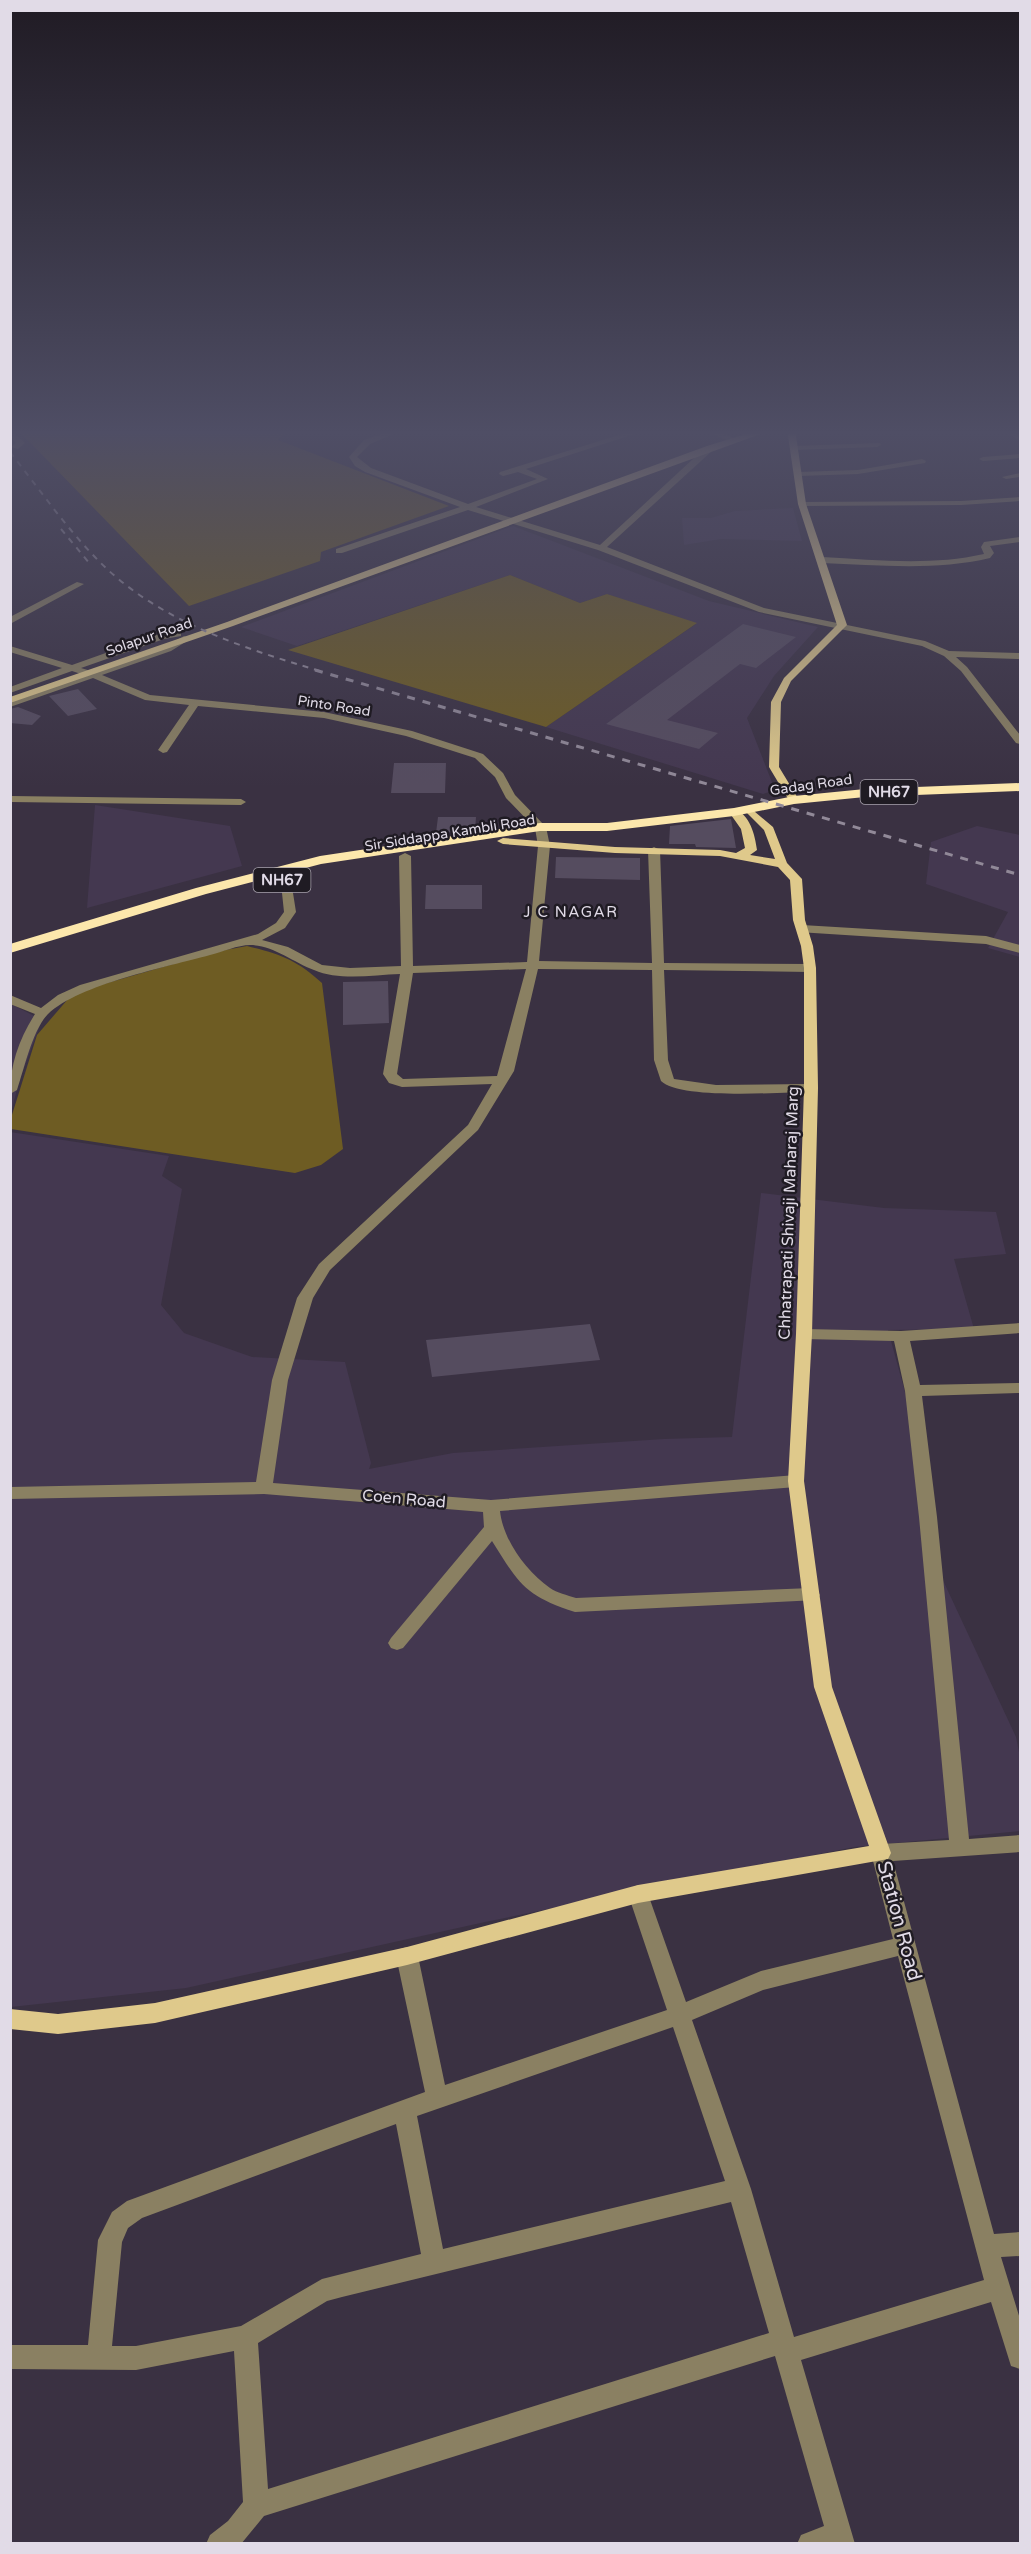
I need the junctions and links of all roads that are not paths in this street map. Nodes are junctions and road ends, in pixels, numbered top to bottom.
1 (347, 548) edge
2 (423, 548) edge
3 (430, 548) edge
4 (601, 548) edge
5 (818, 548) edge
6 (986, 548) edge
7 (339, 551) dead end
8 (822, 560) junction
9 (81, 584) dead end
10 (10, 621) edge
11 (842, 625) junction
12 (181, 637) junction
13 (10, 649) edge
14 (947, 654) junction
15 (1020, 656) edge
16 (78, 670) junction
17 (93, 675) junction
18 (10, 692) edge
19 (10, 702) edge
20 (195, 703) junction
21 (1020, 741) edge
22 (163, 750) dead end
23 (1020, 788) edge
24 (10, 799) edge
25 (794, 800) junction
26 (241, 802) dead end
27 (748, 809) junction
28 (734, 812) junction
29 (542, 836) junction
30 (654, 850) junction
31 (405, 856) junction
32 (738, 856) junction
33 (782, 864) junction
34 (281, 880) junction
35 (287, 922) junction
36 (802, 929) junction
37 (250, 941) junction
38 (10, 949) edge
39 (1020, 949) edge
40 (286, 951) junction
41 (10, 957) edge
42 (533, 965) junction
43 (657, 966) junction
44 (810, 968) junction
45 (407, 970) junction
46 (10, 999) edge
47 (42, 1013) junction
48 (502, 1080) junction
49 (811, 1088) junction
50 (10, 1090) edge
51 (1020, 1328) edge
52 (804, 1334) junction
53 (902, 1336) junction
54 (1020, 1388) edge
55 (913, 1391) junction
56 (796, 1481) junction
57 (264, 1488) junction
58 (10, 1493) edge
59 (491, 1506) junction
60 (493, 1528) junction
61 (811, 1595) junction
62 (397, 1643) dead end
63 (1020, 1844) edge
64 (960, 1848) junction
65 (881, 1853) junction
66 (638, 1894) junction
67 (905, 1945) junction
68 (407, 1956) junction
69 (680, 2015) junction
70 (10, 2019) edge
71 (437, 2098) junction
72 (405, 2112) junction
73 (739, 2189) junction
74 (1020, 2244) edge
75 (986, 2247) junction
76 (435, 2261) junction
77 (999, 2288) junction
78 (245, 2337) junction
79 (784, 2346) junction
80 (10, 2357) edge
81 (99, 2357) junction
82 (1020, 2357) edge
83 (256, 2506) junction
84 (840, 2538) edge
85 (219, 2544) edge
86 (810, 2544) edge

1 - 7 street
2 - 12 main road, Solapur Road
3 - 12 main road, Solapur Road
4 - 11 street
5 - 8 main road
6 - 8 street
8 - 11 main road
9 - 10 street
11 - 14 street
11 - 25 main road
12 - 16 street
12 - 17 street
12 - 18 main road
12 - 19 main road, Solapur Road
13 - 16 street, Pinto Road
14 - 15 street
14 - 21 street
16 - 17 street, Pinto Road
16 - 18 street
17 - 19 street
17 - 20 street, Pinto Road
20 - 22 street
20 - 29 street, Pinto Road
23 - 25 highway, Gadag Road / NH67
24 - 26 street
25 - 27 highway, Gadag Road / NH67
27 - 28 highway, NH67
27 - 33 main road
28 - 29 highway, Sir Siddappa Kambli Road / NH67
28 - 32 main road
29 - 30 main road
29 - 31 highway, Sir Siddappa Kambli Road / NH67
29 - 38 highway, Sir Siddappa Kambli Road / NH67
29 - 42 street
30 - 32 main road
30 - 43 street
31 - 34 highway, Sir Siddappa Kambli Road / NH67
31 - 45 street
32 - 33 main road
33 - 36 main road
34 - 35 street
34 - 41 highway, Sir Siddappa Kambli Road / NH67
35 - 37 street
35 - 40 street
36 - 39 street
36 - 44 main road, Chhatrapati Shivaji Maharaj Marg
37 - 40 street
37 - 47 street
40 - 45 street
42 - 43 street
42 - 45 street
42 - 48 street
43 - 44 street
43 - 49 street
44 - 49 main road, Chhatrapati Shivaji Maharaj Marg
45 - 48 street
46 - 47 street
47 - 50 street
48 - 57 street
49 - 52 main road, Chhatrapati Shivaji Maharaj Marg
51 - 53 street
52 - 53 street
52 - 56 main road, Chhatrapati Shivaji Maharaj Marg
53 - 55 street
54 - 55 street
55 - 64 street
56 - 59 street, Coen Road
56 - 61 main road, Station Road
57 - 58 street, Coen Road
57 - 59 street, Coen Road
59 - 60 street
60 - 61 street
60 - 62 street
61 - 65 main road, Station Road
63 - 64 street
64 - 65 street
65 - 66 main road
65 - 67 street, Station Road
66 - 68 main road
66 - 69 street
67 - 69 street
67 - 75 street, Station Road
68 - 70 main road
68 - 71 street
69 - 71 street
69 - 73 street
71 - 72 street
72 - 76 street
72 - 81 street
73 - 76 street
73 - 79 street
74 - 75 street
75 - 77 street, Station Road
76 - 78 street
77 - 79 street
77 - 82 street, Station Road
78 - 81 street
78 - 83 street
79 - 83 street
79 - 84 street
80 - 81 street
83 - 85 street
84 - 86 street

